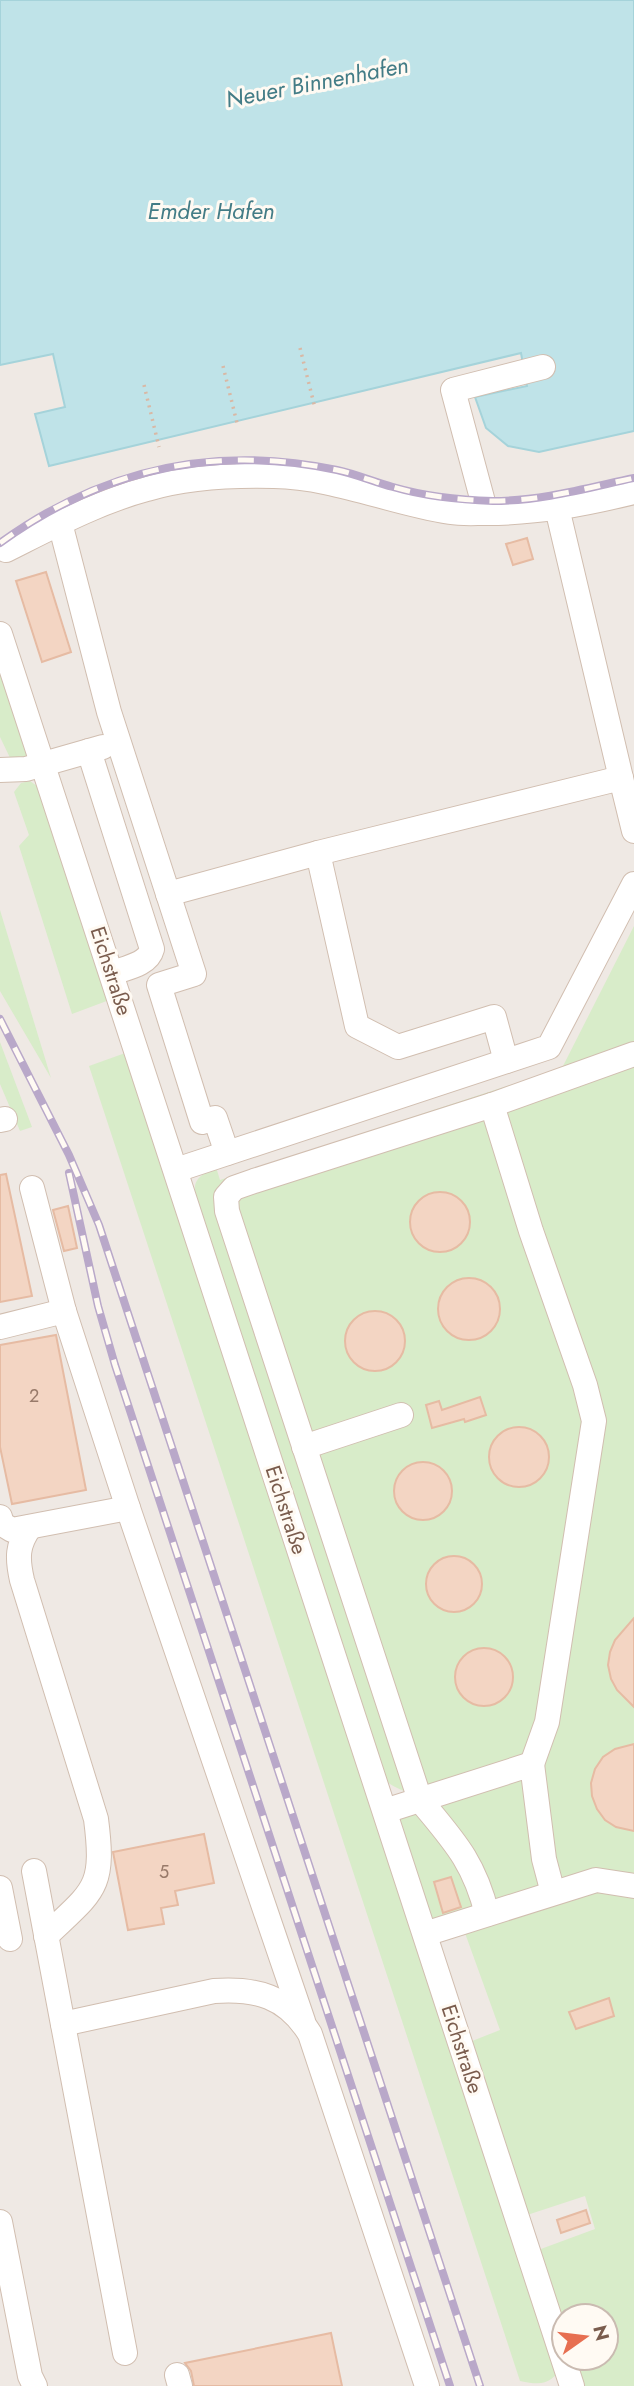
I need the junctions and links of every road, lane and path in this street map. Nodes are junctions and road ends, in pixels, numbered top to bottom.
1 (300, 348) dead end
2 (223, 366) dead end
3 (543, 367) dead end
4 (144, 385) dead end
5 (314, 408) dead end
6 (237, 427) dead end
7 (159, 447) dead end
8 (634, 492) edge
9 (557, 508) junction
10 (486, 513) junction
11 (60, 523) junction
12 (6, 550) dead end
13 (0, 634) edge
14 (120, 743) junction
15 (89, 751) junction
16 (43, 764) junction
17 (0, 770) edge
18 (621, 778) junction
19 (634, 831) edge
20 (318, 853) junction
21 (634, 884) edge
22 (168, 894) junction
23 (112, 973) junction
24 (634, 1054) edge
25 (506, 1061) junction
26 (492, 1105) junction
27 (227, 1153) junction
28 (176, 1170) junction
29 (32, 1188) dead end
30 (64, 1311) junction
31 (0, 1327) edge
32 (401, 1415) dead end
33 (304, 1447) junction
34 (128, 1508) junction
35 (0, 1517) edge
36 (30, 1527) junction
37 (531, 1764) junction
38 (419, 1800) junction
39 (384, 1811) junction
40 (34, 1871) dead end
41 (634, 1885) edge
42 (0, 1888) edge
43 (553, 1893) junction
44 (487, 1914) junction
45 (425, 1934) junction
46 (46, 1936) junction
47 (10, 1939) dead end
48 (303, 2021) junction
49 (63, 2024) junction
50 (0, 2222) edge
51 (125, 2353) dead end
52 (35, 2386) edge
53 (426, 2386) edge
54 (572, 2386) edge

1 - 5 path
2 - 6 path
3 - 10 street
4 - 7 path
8 - 9 street
9 - 10 street
9 - 18 street
10 - 11 street
11 - 12 street
11 - 14 street
13 - 16 street, Eichstraße
14 - 15 street
14 - 22 street
15 - 16 street
15 - 23 street
16 - 17 street
16 - 23 street, Eichstraße
18 - 19 street
18 - 20 street
20 - 22 street
20 - 25 street
21 - 25 street
22 - 27 street
23 - 28 street, Eichstraße
24 - 26 street
25 - 27 street
26 - 33 street
26 - 37 street
27 - 28 street
28 - 39 street, Eichstraße
29 - 30 street
30 - 31 street
30 - 34 street
32 - 33 street
33 - 38 street
34 - 36 street
34 - 48 street
35 - 36 street
36 - 46 street
37 - 38 street
37 - 43 street
38 - 39 street
38 - 44 street
39 - 45 street, Eichstraße
40 - 46 street
41 - 43 street
42 - 47 street
43 - 44 street
44 - 45 street
45 - 54 street, Eichstraße
46 - 49 street
48 - 49 street
48 - 53 street
49 - 51 street
50 - 52 street

